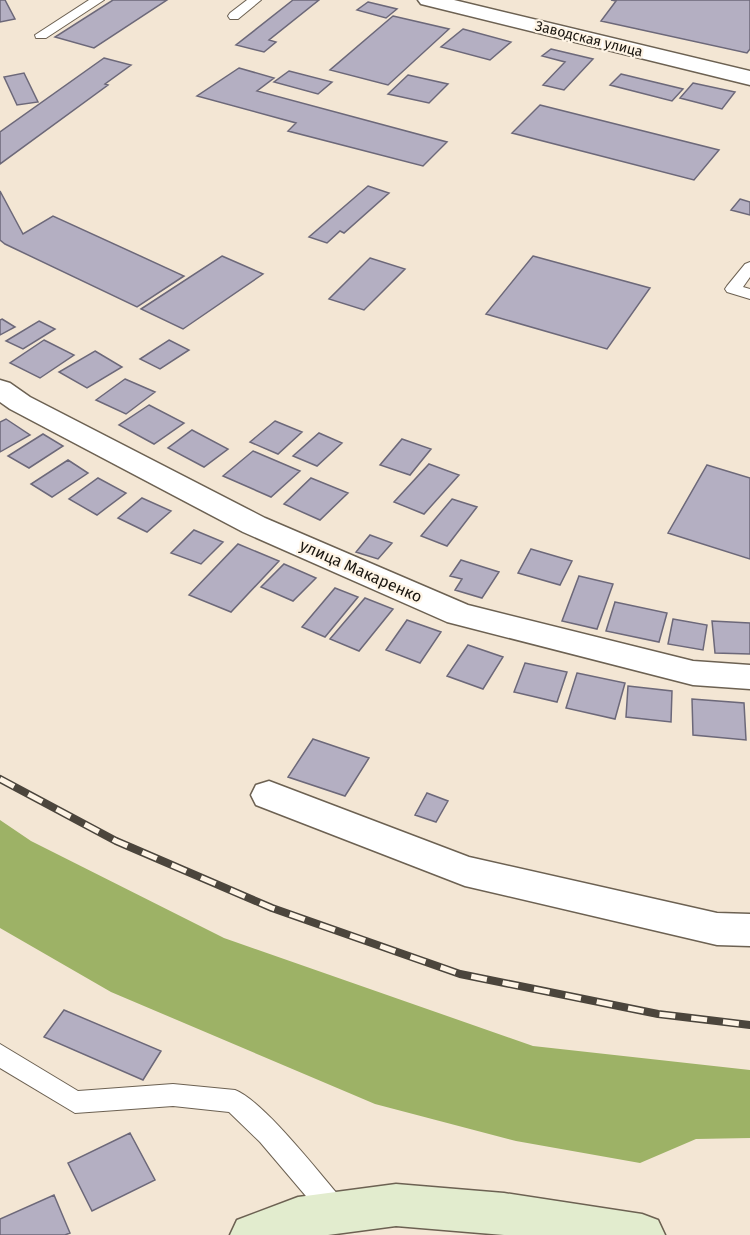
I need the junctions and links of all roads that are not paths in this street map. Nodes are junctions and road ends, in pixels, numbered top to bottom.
1 (98, 0) edge
2 (255, 0) edge
3 (428, 0) edge
4 (234, 16) dead end
5 (41, 35) dead end
6 (750, 78) edge
7 (750, 267) edge
8 (750, 294) edge
9 (0, 389) edge
10 (750, 677) edge
11 (269, 795) dead end
12 (750, 930) edge
13 (0, 1055) edge
14 (337, 1213) junction
15 (253, 1235) edge
16 (642, 1235) edge

1 - 5 lane
2 - 4 lane
3 - 6 street, Заводская улица
7 - 8 lane
9 - 10 street, улица Макаренко
11 - 12 street
13 - 14 lane
14 - 15 main road
14 - 16 main road

